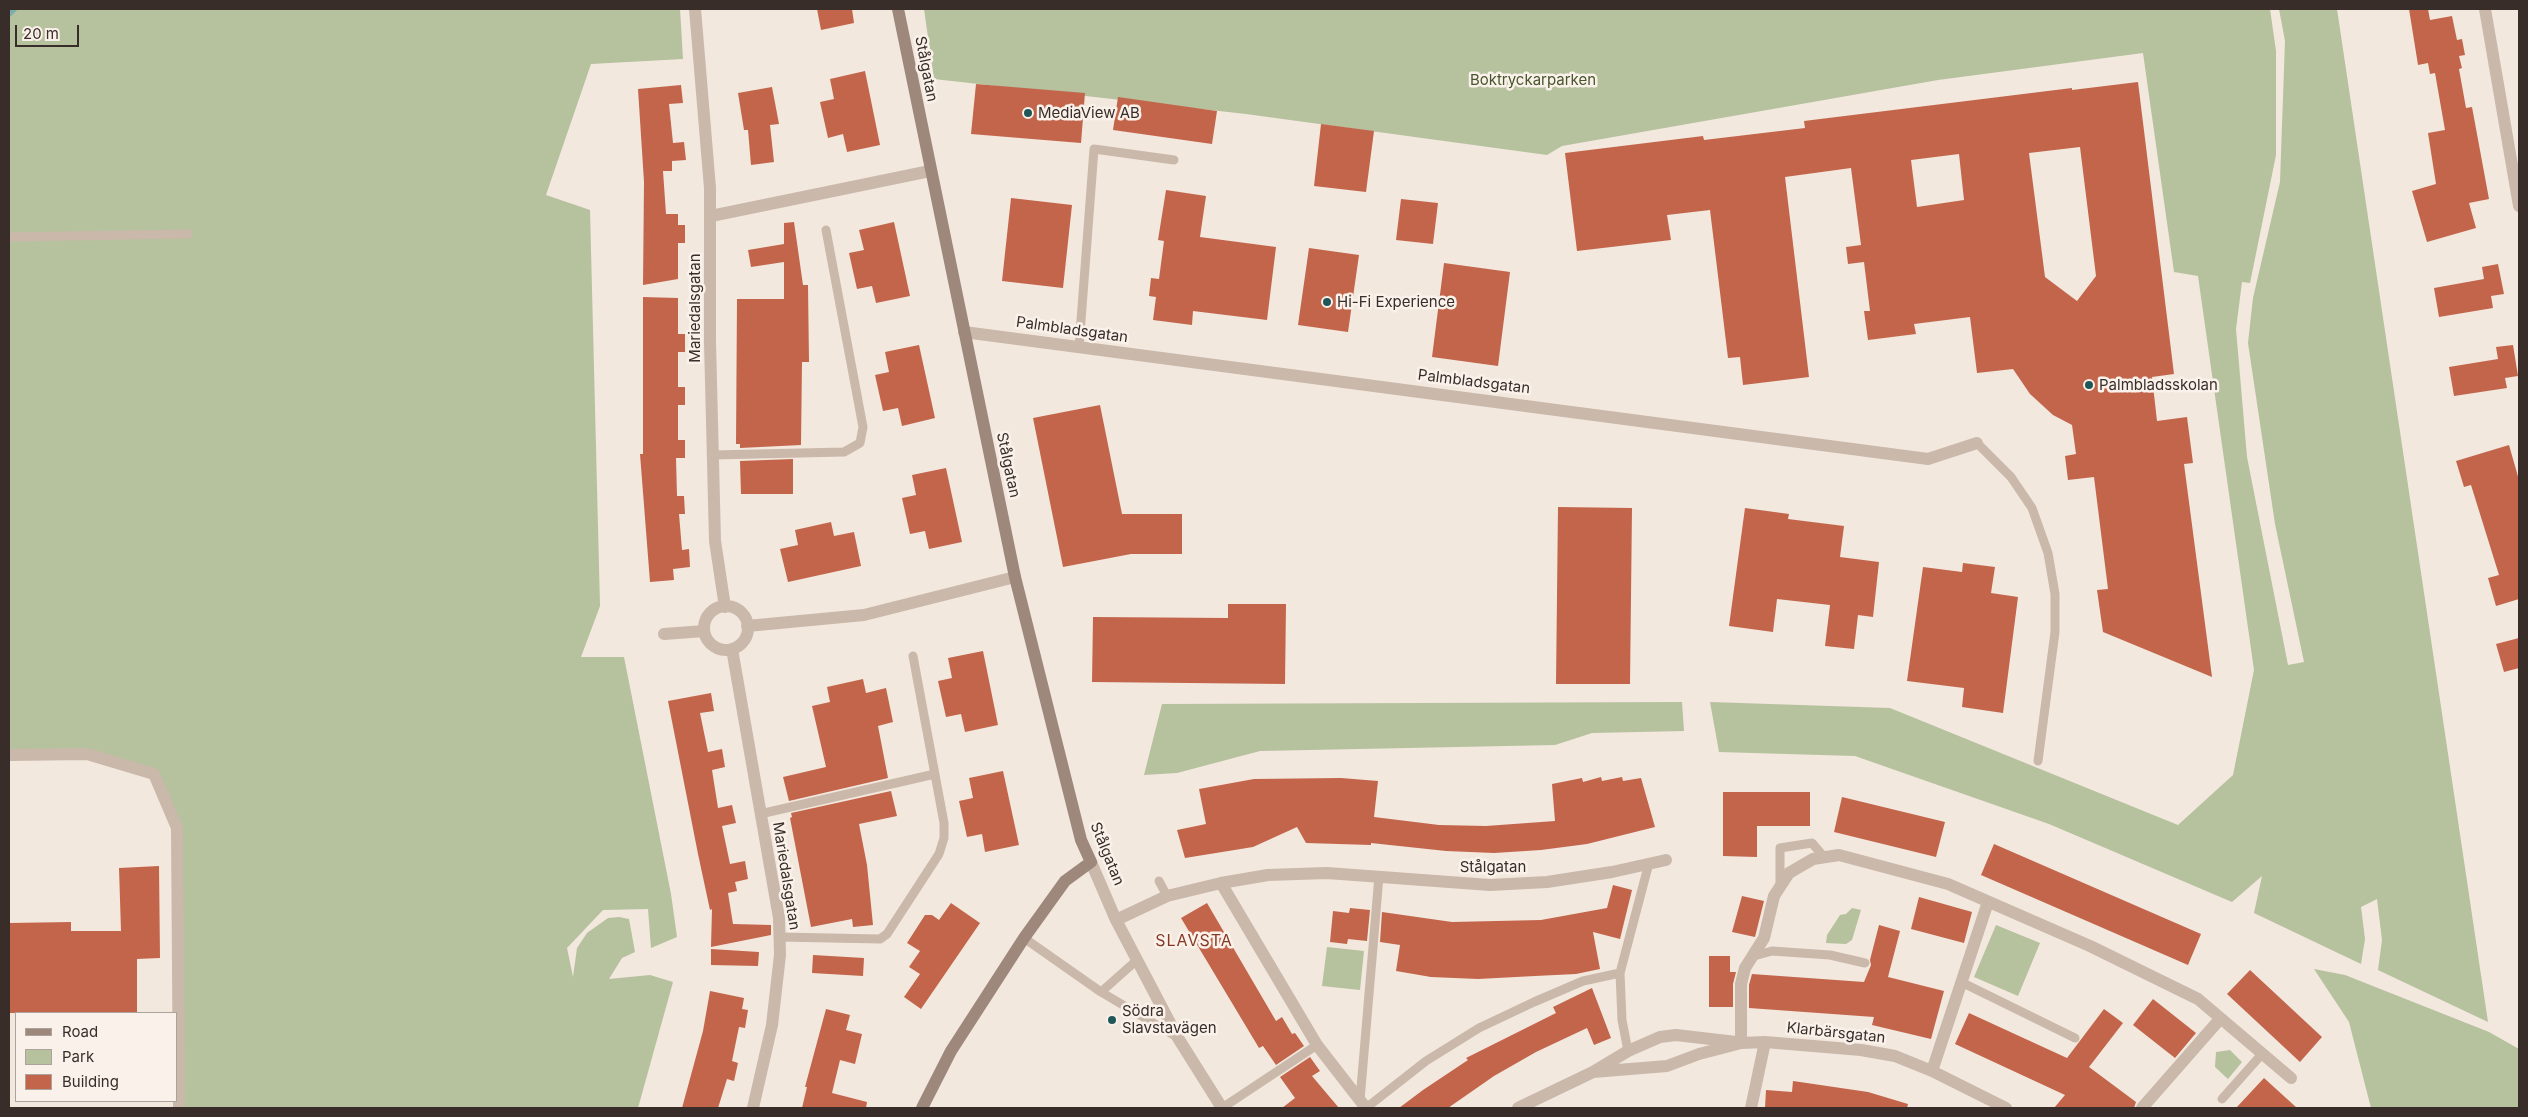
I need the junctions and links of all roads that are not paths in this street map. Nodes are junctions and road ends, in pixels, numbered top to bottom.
1 (695, 9) edge
2 (898, 9) edge
3 (2485, 10) edge
4 (1174, 160) dead end
5 (930, 170) junction
6 (2519, 206) edge
7 (711, 216) junction
8 (826, 230) dead end
9 (188, 234) dead end
10 (9, 237) edge
11 (964, 332) junction
12 (1079, 347) junction
13 (1977, 443) joint
14 (713, 455) junction
15 (1015, 577) junction
16 (725, 606) junction
17 (747, 626) junction
18 (704, 631) junction
19 (664, 634) dead end
20 (732, 648) junction
21 (913, 656) dead end
22 (9, 755) edge
23 (2038, 761) dead end
24 (935, 774) junction
25 (760, 814) junction
26 (1824, 858) junction
27 (1666, 860) dead end
28 (1091, 862) junction
29 (1649, 864) junction
30 (1379, 876) junction
31 (1159, 881) dead end
32 (1221, 883) junction
33 (1780, 887) junction
34 (1167, 896) junction
35 (1988, 902) junction
36 (1116, 920) junction
37 (779, 937) junction
38 (1024, 938) junction
39 (1754, 956) junction
40 (1137, 960) junction
41 (1865, 963) dead end
42 (1620, 973) junction
43 (1961, 982) junction
44 (1101, 992) junction
45 (2220, 1019) junction
46 (1178, 1038) junction
47 (2075, 1038) dead end
48 (1765, 1042) junction
49 (1741, 1043) junction
50 (1317, 1045) junction
51 (1628, 1051) junction
52 (2262, 1054) junction
53 (1932, 1071) junction
54 (1593, 1072) junction
55 (2291, 1078) dead end
56 (2222, 1099) dead end
57 (1364, 1106) edge
58 (2148, 1106) edge
59 (179, 1108) edge
60 (753, 1108) edge
61 (922, 1108) edge
62 (1222, 1108) edge
63 (1518, 1108) edge
64 (1751, 1108) edge
65 (2006, 1108) edge

1 - 7 street, Mariedalsgatan
2 - 5 street, Stålgatan
3 - 6 street
4 - 12 lane
5 - 7 street
5 - 11 street, Stålgatan
7 - 14 street, Mariedalsgatan
8 - 14 lane
9 - 10 lane
11 - 12 street, Palmbladsgatan
11 - 15 street, Stålgatan
12 - 13 street, Palmbladsgatan
13 - 23 lane
14 - 16 street, Mariedalsgatan
15 - 17 street
15 - 28 street, Stålgatan
16 - 17 street
16 - 18 street
17 - 20 street
18 - 19 street
18 - 20 street
20 - 25 street, Mariedalsgatan
21 - 24 lane
22 - 59 street
24 - 25 lane
24 - 37 lane
25 - 37 street, Mariedalsgatan
26 - 33 street
26 - 33 lane
26 - 35 street
27 - 29 street, Stålgatan
28 - 36 street, Stålgatan
28 - 38 street
29 - 30 street, Stålgatan
29 - 42 lane
30 - 32 street, Stålgatan
30 - 57 lane
31 - 34 lane
32 - 34 street, Stålgatan
32 - 50 street
33 - 39 street
34 - 36 street, Stålgatan
35 - 43 street
35 - 45 street
36 - 40 street, Stålgatan
37 - 60 street, Mariedalsgatan
38 - 44 lane
38 - 61 street
39 - 41 lane
39 - 49 street
40 - 44 lane
40 - 46 street, Stålgatan
42 - 51 lane
42 - 57 lane
43 - 47 lane
43 - 53 street
44 - 46 lane
45 - 52 street
45 - 58 street
46 - 62 street, Stålgatan
48 - 49 street, Klarbärsgatan
48 - 53 street, Klarbärsgatan
48 - 64 street
49 - 51 street, Klarbärsgatan
49 - 54 street, Klarbärsgatan
50 - 57 street
50 - 62 lane
51 - 54 street, Klarbärsgatan
52 - 55 street
52 - 56 lane
53 - 65 street, Klarbärsgatan
54 - 63 street, Klarbärsgatan

